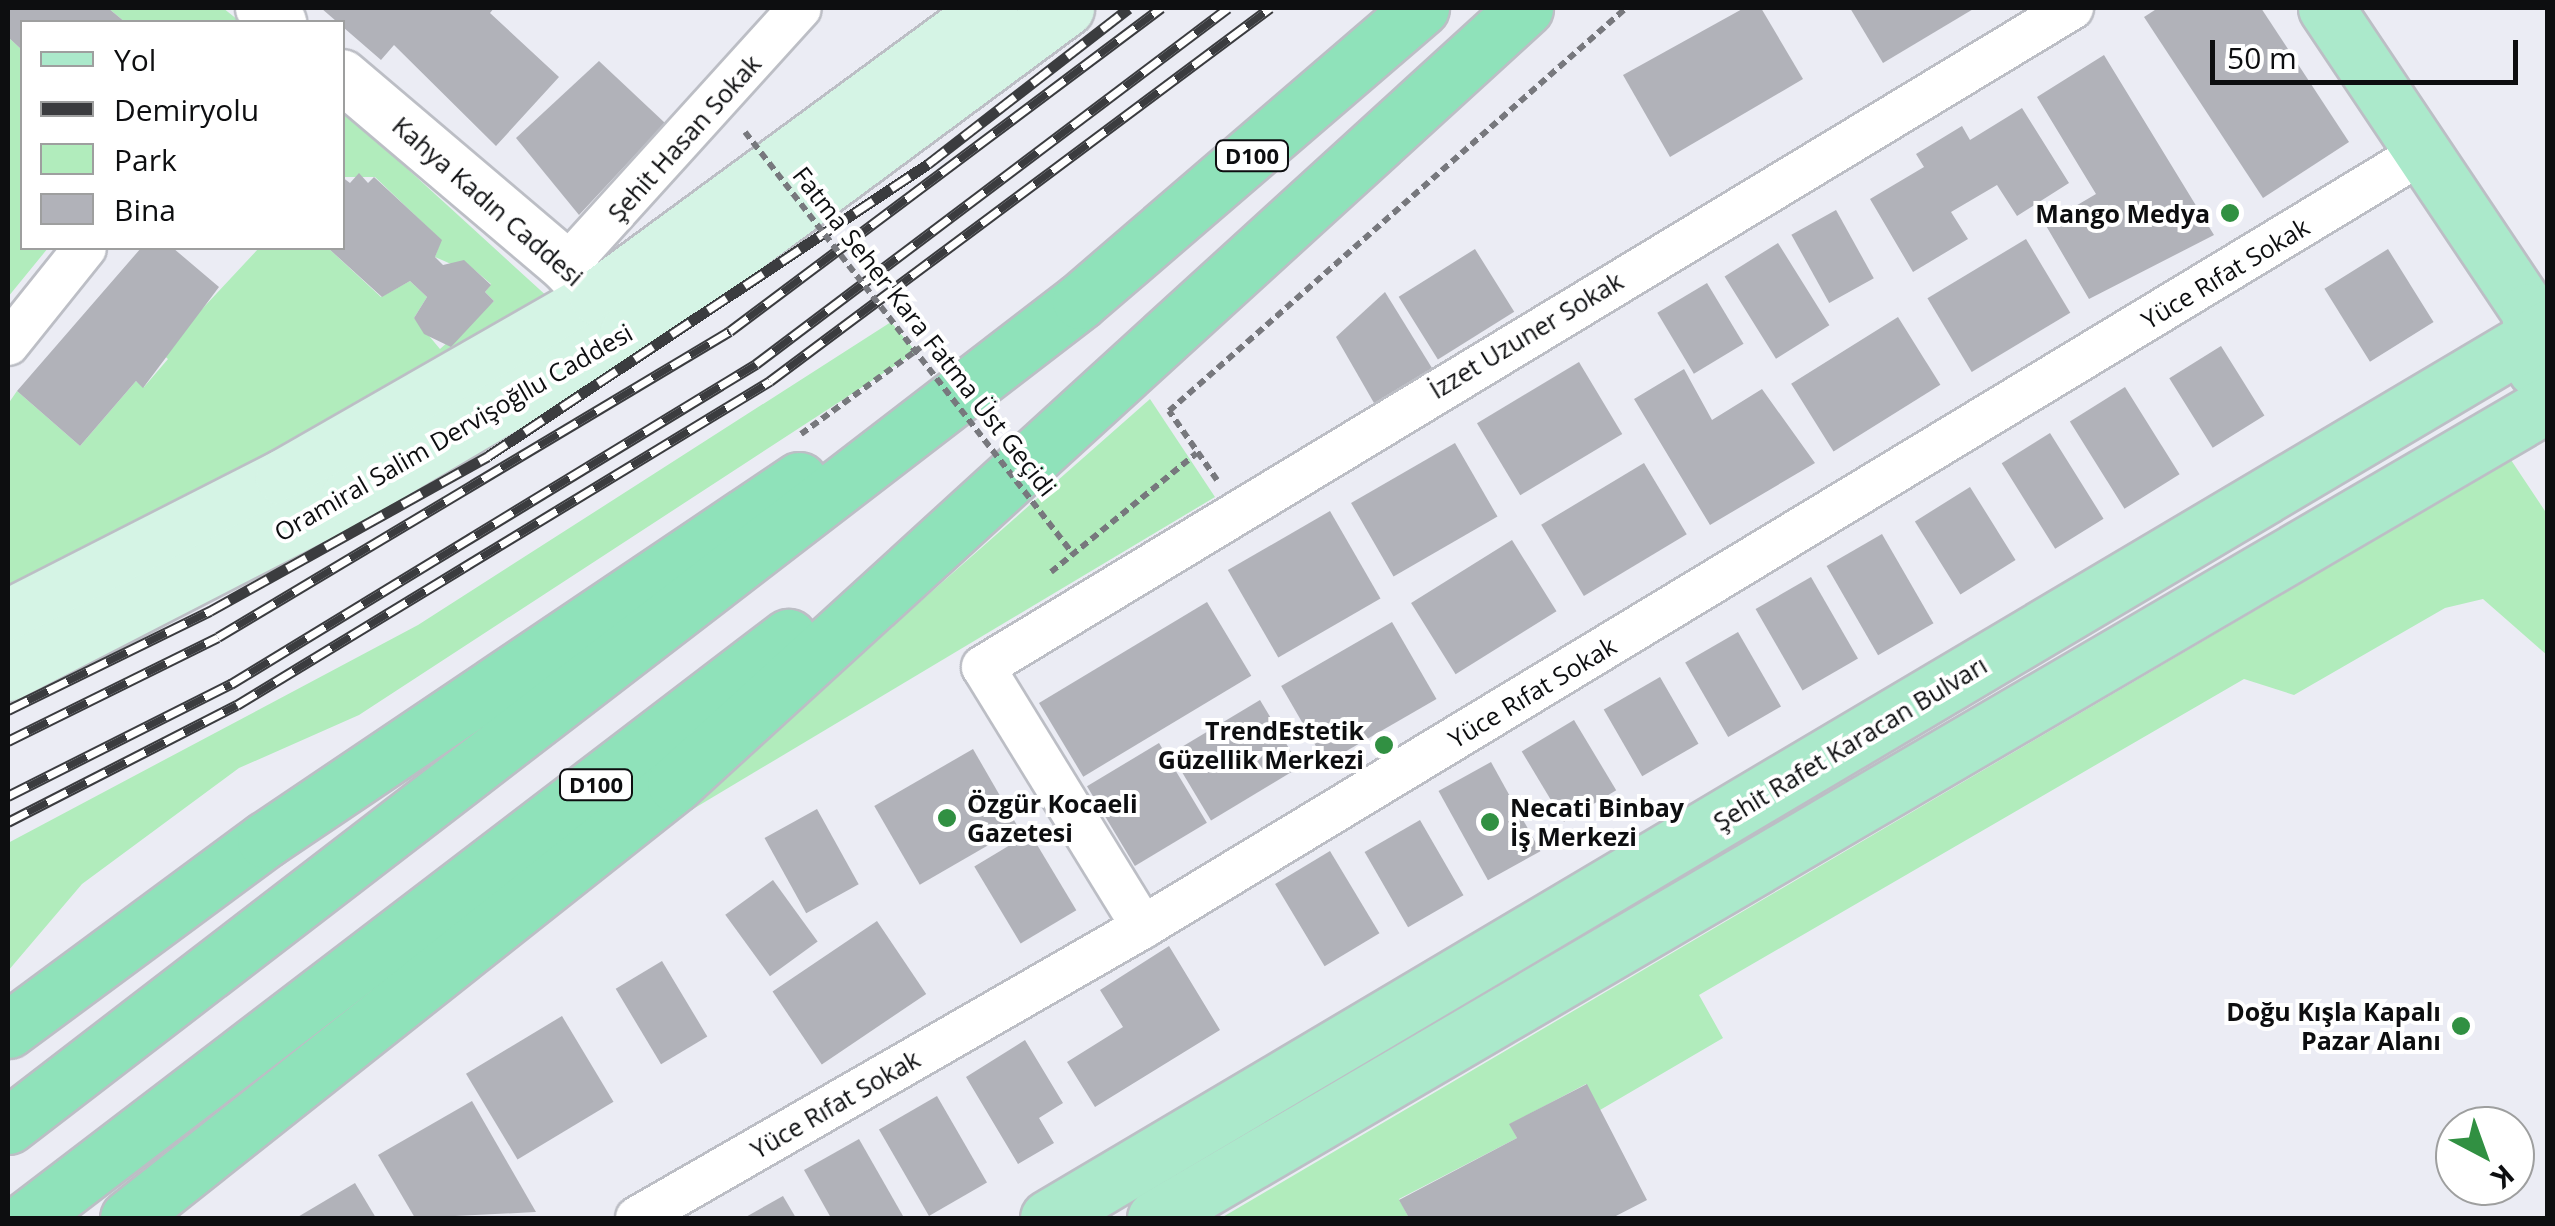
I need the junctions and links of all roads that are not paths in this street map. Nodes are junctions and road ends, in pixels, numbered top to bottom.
1 (800, 8) edge
2 (990, 8) edge
3 (1066, 8) edge
4 (1422, 8) edge
5 (1525, 8) edge
6 (1546, 8) edge
7 (2072, 8) edge
8 (2326, 8) edge
9 (345, 79) edge
10 (1411, 115) junction
11 (2420, 154) junction
12 (83, 250) edge
13 (597, 299) junction
14 (1080, 301) junction
15 (2543, 330) edge
16 (8, 344) edge
17 (1133, 367) junction
18 (2542, 420) edge
19 (8, 617) edge
20 (8, 673) edge
21 (1144, 927) junction
22 (8, 1030) edge
23 (8, 1126) edge
24 (41, 1208) edge
25 (128, 1218) edge
26 (637, 1218) edge
27 (1048, 1218) edge
28 (1155, 1218) edge

1 - 13 street, Şehit Hasan Sokak
2 - 13 main road, Oramiral Salim Dervişoğllu Caddesi
3 - 13 main road, Oramiral Salim Dervişoğllu Caddesi
4 - 14 highway, D100
5 - 10 highway, D100
6 - 10 highway
7 - 21 street, İzzet Uzuner Sokak
8 - 11 main road
9 - 13 street, Kahya Kadın Caddesi
10 - 17 highway, D100
11 - 15 main road
11 - 21 street, Yüce Rıfat Sokak
12 - 16 street
13 - 19 main road, Oramiral Salim Dervişoğllu Caddesi
13 - 20 main road, Oramiral Salim Dervişoğllu Caddesi
14 - 22 highway
14 - 23 highway, D100
15 - 18 main road
15 - 27 main road, Şehit Rafet Karacan Bulvarı
17 - 24 highway, D100
17 - 25 highway
18 - 28 main road
21 - 26 street, Yüce Rıfat Sokak

